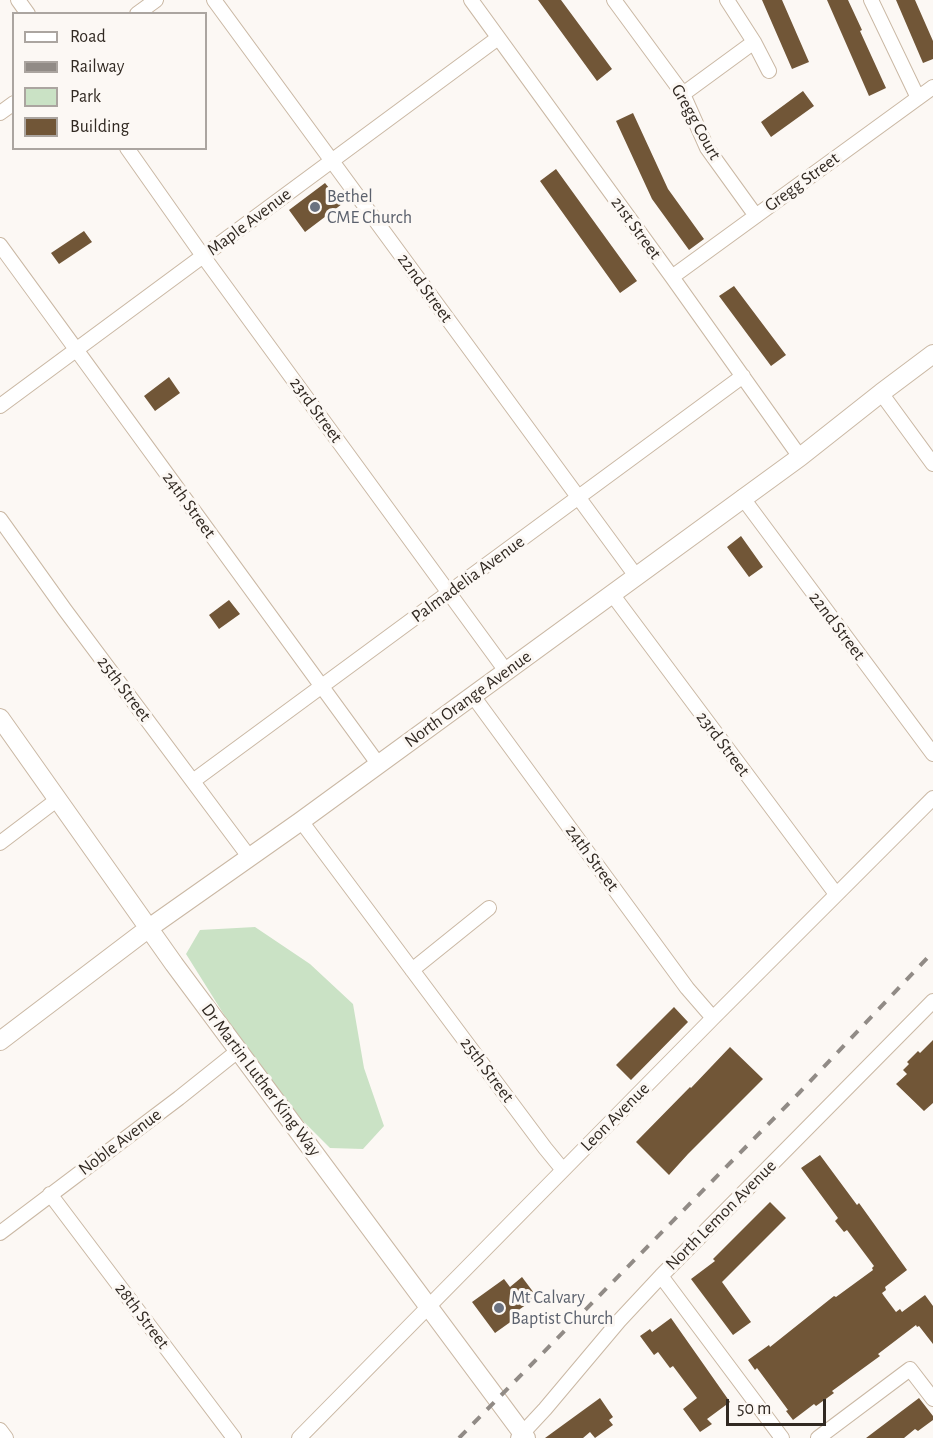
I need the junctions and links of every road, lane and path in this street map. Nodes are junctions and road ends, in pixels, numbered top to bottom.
1 (156, 0) edge
2 (214, 0) edge
3 (471, 0) edge
4 (614, 0) edge
5 (727, 0) edge
6 (871, 0) edge
7 (140, 12) edge
8 (498, 38) junction
9 (754, 42) junction
10 (769, 70) dead end
11 (933, 87) edge
12 (683, 94) junction
13 (918, 98) junction
14 (128, 150) edge
15 (332, 160) junction
16 (756, 216) junction
17 (0, 245) edge
18 (203, 256) junction
19 (672, 277) junction
20 (76, 350) junction
21 (933, 354) edge
22 (743, 376) junction
23 (881, 393) junction
24 (0, 406) edge
25 (800, 457) junction
26 (933, 464) edge
27 (742, 497) junction
28 (578, 498) junction
29 (0, 519) edge
30 (636, 576) junction
31 (450, 593) junction
32 (612, 594) junction
33 (506, 671) junction
34 (321, 687) junction
35 (473, 696) junction
36 (0, 718) edge
37 (933, 754) edge
38 (379, 765) junction
39 (193, 781) junction
40 (933, 798) edge
41 (58, 799) junction
42 (302, 821) junction
43 (0, 843) edge
44 (250, 858) junction
45 (836, 894) junction
46 (489, 908) dead end
47 (150, 928) junction
48 (412, 970) junction
49 (933, 1001) edge
50 (713, 1018) junction
51 (0, 1041) edge
52 (239, 1050) junction
53 (563, 1170) junction
54 (50, 1194) junction
55 (0, 1233) edge
56 (661, 1276) junction
57 (429, 1306) junction
58 (933, 1399) edge
59 (0, 1430) edge
60 (522, 1436) edge
61 (6, 1438) edge
62 (234, 1438) edge
63 (298, 1438) edge
64 (782, 1438) edge
65 (818, 1438) edge

1 - 7 street
2 - 15 street, 22nd Street
3 - 8 street, 21st Street
4 - 12 street, Gregg Court
5 - 9 street
6 - 13 street
8 - 15 street, Maple Avenue
8 - 19 street, 21st Street
9 - 10 street
9 - 12 street
11 - 13 street, Gregg Street
12 - 16 street, Gregg Court
13 - 16 street, Gregg Street
14 - 18 street, 23rd Street
15 - 18 street, Maple Avenue
15 - 28 street, 22nd Street
16 - 19 street, Gregg Street
17 - 20 street, 24th Street
18 - 20 street, Maple Avenue
18 - 31 street, 23rd Street
19 - 22 street, 21st Street
20 - 24 street, Maple Avenue
20 - 34 street, 24th Street
21 - 23 street, North Orange Avenue
22 - 25 street, 21st Street
22 - 28 street, Palmadelia Avenue
23 - 25 street, North Orange Avenue
23 - 26 street
25 - 27 street, North Orange Avenue
27 - 30 street, North Orange Avenue
27 - 37 street, 22nd Street
28 - 30 street, 22nd Street
28 - 31 street, Palmadelia Avenue
29 - 39 street, 25th Street
30 - 32 street, North Orange Avenue
31 - 33 street, 23rd Street
31 - 34 street, Palmadelia Avenue
32 - 33 street, North Orange Avenue
32 - 45 street, 23rd Street
33 - 35 street, North Orange Avenue
34 - 38 street, 24th Street
34 - 39 street, Palmadelia Avenue
35 - 38 street, North Orange Avenue
35 - 50 street, 24th Street
36 - 41 street, Dr Martin Luther King Way
38 - 42 street, North Orange Avenue
39 - 44 street, 25th Street
40 - 45 street, Leon Avenue
41 - 43 street
41 - 47 street, Dr Martin Luther King Way
42 - 44 street, North Orange Avenue
42 - 48 street, 25th Street
44 - 47 street, North Orange Avenue
45 - 50 street, Leon Avenue
46 - 48 street
47 - 51 street, North Orange Avenue
47 - 52 street, Dr Martin Luther King Way
48 - 53 street, 25th Street
49 - 56 street, North Lemon Avenue
50 - 53 street, Leon Avenue
52 - 54 street, Noble Avenue
52 - 57 street, Dr Martin Luther King Way
53 - 57 street, Leon Avenue
54 - 55 street, Noble Avenue
54 - 62 street, 28th Street
56 - 60 street, North Lemon Avenue
56 - 64 street
57 - 60 street, Dr Martin Luther King Way
57 - 63 street, Leon Avenue
58 - 65 street
59 - 61 street

